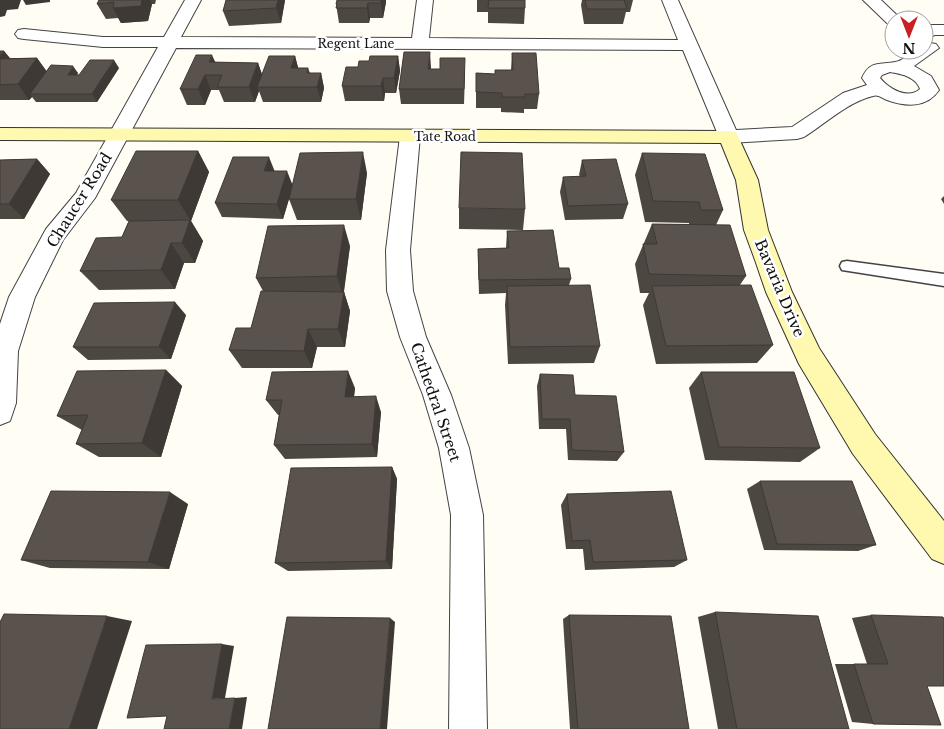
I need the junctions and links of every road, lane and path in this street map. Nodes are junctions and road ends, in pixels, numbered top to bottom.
1 (193, 0) edge
2 (425, 0) edge
3 (670, 0) edge
4 (871, 0) edge
5 (884, 11) edge
6 (24, 34) dead end
7 (170, 43) junction
8 (420, 44) junction
9 (689, 45) junction
10 (909, 60) edge
11 (899, 68) junction
12 (944, 73) edge
13 (929, 85) junction
14 (878, 88) junction
15 (0, 134) edge
16 (119, 135) junction
17 (410, 136) junction
18 (729, 137) junction
19 (847, 266) dead end
20 (944, 280) edge
21 (0, 412) edge
22 (944, 547) edge
23 (468, 729) edge

1 - 7 street, Chaucer Road
2 - 8 street
3 - 9 street, Bavaria Drive
4 - 5 street
6 - 7 street, Regent Lane
7 - 8 street, Regent Lane
7 - 16 street, Chaucer Road
8 - 9 street, Regent Lane
9 - 18 street, Bavaria Drive
10 - 11 street
11 - 13 street
11 - 14 street
12 - 13 street
13 - 14 street
14 - 18 street, Tate Road
15 - 16 street, Tate Road
16 - 17 street, Tate Road
16 - 21 street, Chaucer Road
17 - 18 street, Tate Road
17 - 23 street, Cathedral Street
18 - 22 street, Bavaria Drive
19 - 20 lane

